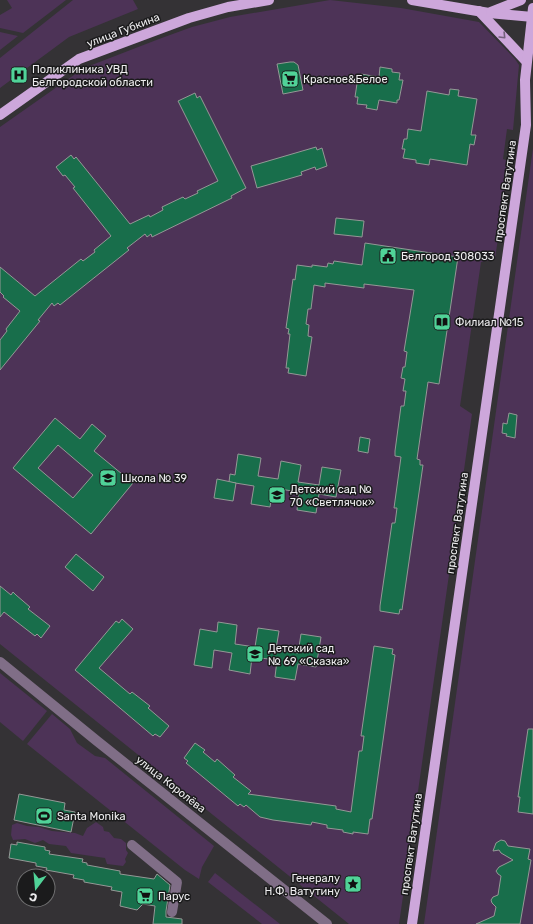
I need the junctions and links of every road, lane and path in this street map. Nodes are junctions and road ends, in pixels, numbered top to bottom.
1 (269, 0) edge
2 (412, 0) edge
3 (498, 0) edge
4 (519, 0) edge
5 (484, 12) junction
6 (533, 15) edge
7 (530, 52) edge
8 (533, 111) edge
9 (0, 115) edge
10 (526, 126) junction
11 (0, 662) edge
12 (132, 845) dead end
13 (172, 912) dead end
14 (327, 924) edge
15 (412, 924) edge

1 - 9 main road, улица Губкина
2 - 5 main road
3 - 5 main road
4 - 5 main road
4 - 6 main road
5 - 6 main road
5 -> 7 main road
6 - 7 main road, проспект Ватутина
7 - 10 main road, проспект Ватутина
8 - 10 main road, проспект Ватутина
10 - 15 main road, проспект Ватутина
11 - 14 street, улица Королёва
12 - 13 street

